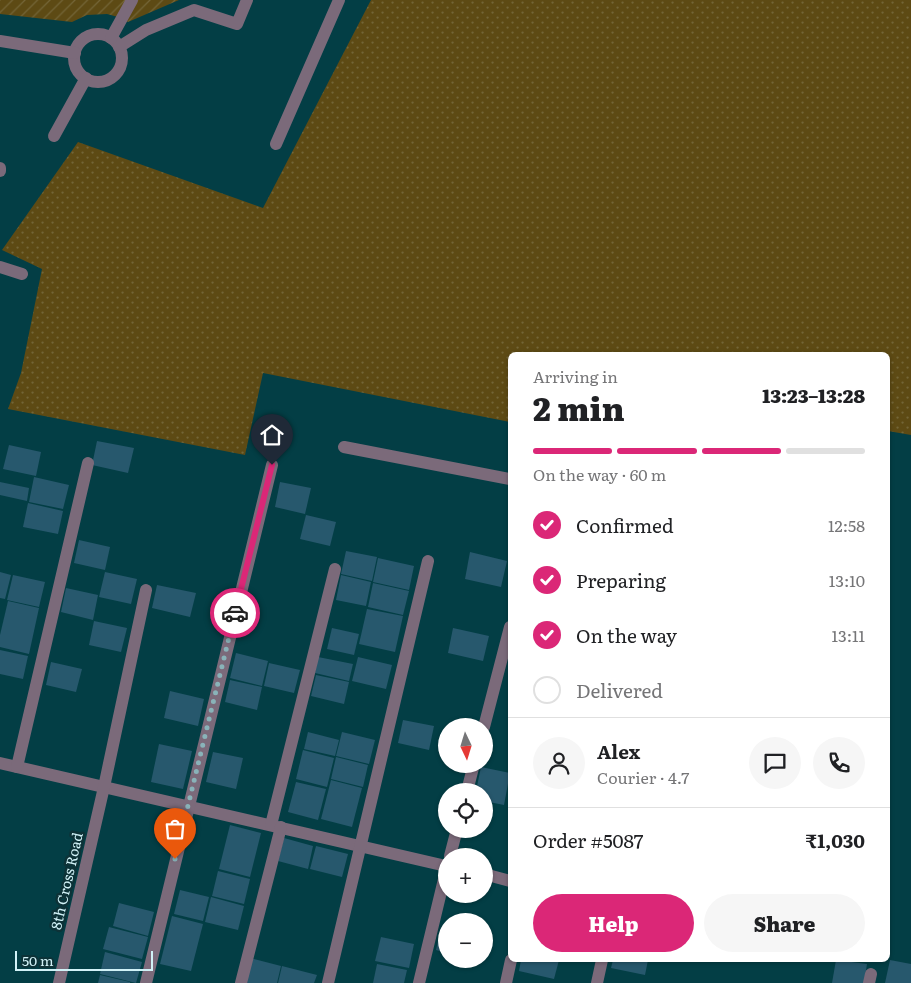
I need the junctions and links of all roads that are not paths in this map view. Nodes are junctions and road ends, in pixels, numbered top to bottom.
1 (132, 0) edge
2 (247, 0) edge
3 (339, 0) edge
4 (0, 30) edge
5 (0, 36) edge
6 (0, 41) edge
7 (115, 42) junction
8 (75, 53) junction
9 (86, 78) junction
10 (54, 136) dead end
11 (276, 144) dead end
12 (0, 267) edge
13 (22, 274) dead end
14 (344, 447) dead end
15 (88, 463) dead end
16 (272, 465) dead end
17 (508, 479) edge
18 (428, 561) dead end
19 (335, 569) dead end
20 (146, 590) dead end
21 (508, 635) edge
22 (486, 718) edge
23 (0, 763) edge
24 (17, 767) junction
25 (104, 787) junction
26 (188, 806) junction
27 (276, 826) junction
28 (362, 845) junction
29 (438, 864) edge
30 (493, 876) edge
31 (508, 880) edge
32 (438, 903) edge
33 (511, 962) edge
34 (602, 962) edge
35 (58, 983) edge
36 (146, 983) edge
37 (241, 983) edge
38 (328, 983) edge
39 (419, 983) edge
40 (506, 983) edge
41 (597, 983) edge

1 - 7 street
2 - 7 street
3 - 11 street
4 - 5 street
6 - 8 street
7 - 8 street
7 - 9 street
8 - 9 street
9 - 10 street
12 - 13 street
14 - 17 street
15 - 24 street
16 - 26 street
18 - 28 street
19 - 27 street
20 - 25 street, 8th Cross Road
21 - 22 street
23 - 24 street
24 - 25 street
25 - 26 street
25 - 35 street, 8th Cross Road
26 - 27 street
26 - 36 street
27 - 28 street
27 - 37 street
28 - 29 street
28 - 38 street
30 - 31 street
32 - 39 street
33 - 40 street
34 - 41 street

